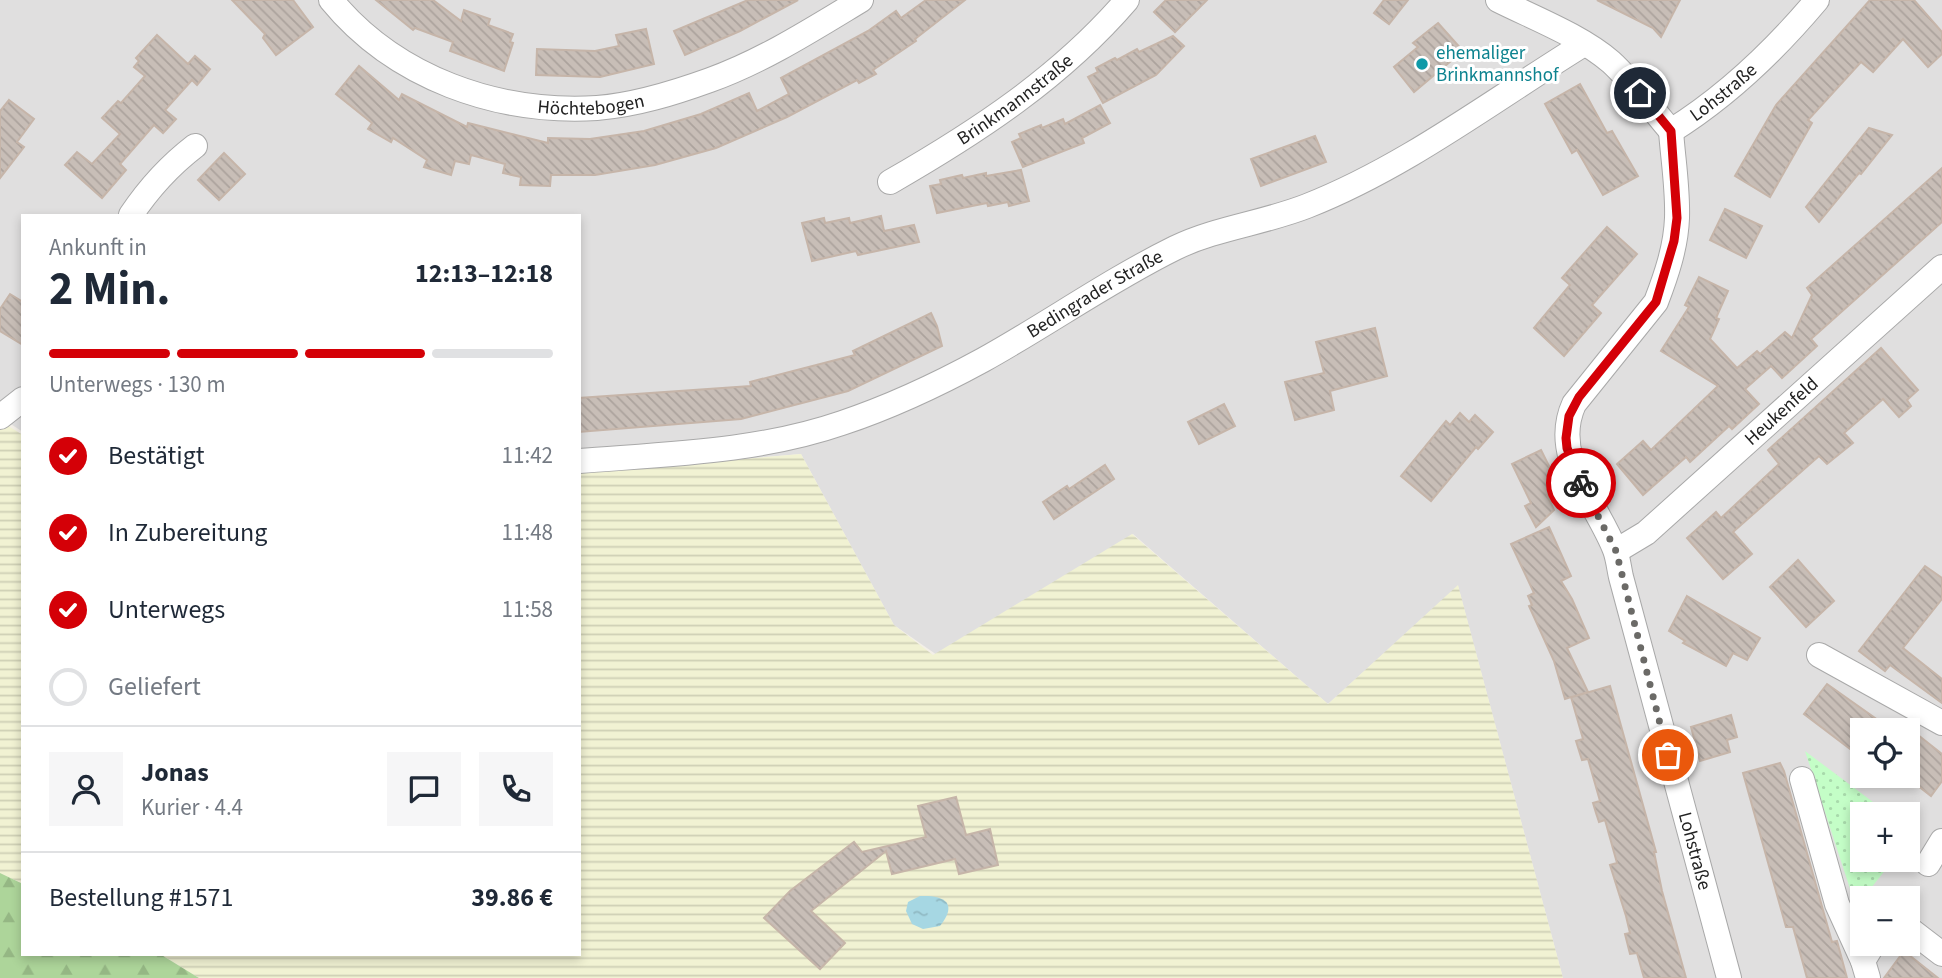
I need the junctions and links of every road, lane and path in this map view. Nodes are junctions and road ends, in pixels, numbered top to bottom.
1 (331, 0) edge
2 (861, 0) edge
3 (1127, 0) edge
4 (1498, 0) edge
5 (1817, 0) edge
6 (1584, 44) junction
7 (1671, 131) junction
8 (195, 146) dead end
9 (890, 182) dead end
10 (132, 214) edge
11 (1942, 267) edge
12 (21, 401) edge
13 (21, 428) edge
14 (581, 461) edge
15 (1616, 551) junction
16 (1819, 655) dead end
17 (1942, 723) edge
18 (1802, 779) dead end
19 (1942, 841) edge
20 (1928, 864) dead end
21 (1920, 937) edge
22 (1942, 954) edge
23 (1868, 961) edge
24 (1729, 978) edge

1 - 2 street, Höchtebogen
3 - 9 street, Brinkmannstraße
4 - 6 street
5 - 7 street, Lohstraße
6 - 7 street
6 - 14 street, Bedingrader Straße
7 - 15 street, Lohstraße
8 - 10 street
11 - 15 street, Heukenfeld
12 - 13 street
15 - 24 street, Lohstraße
16 - 17 street
18 - 23 street
19 - 20 street
21 - 22 street

